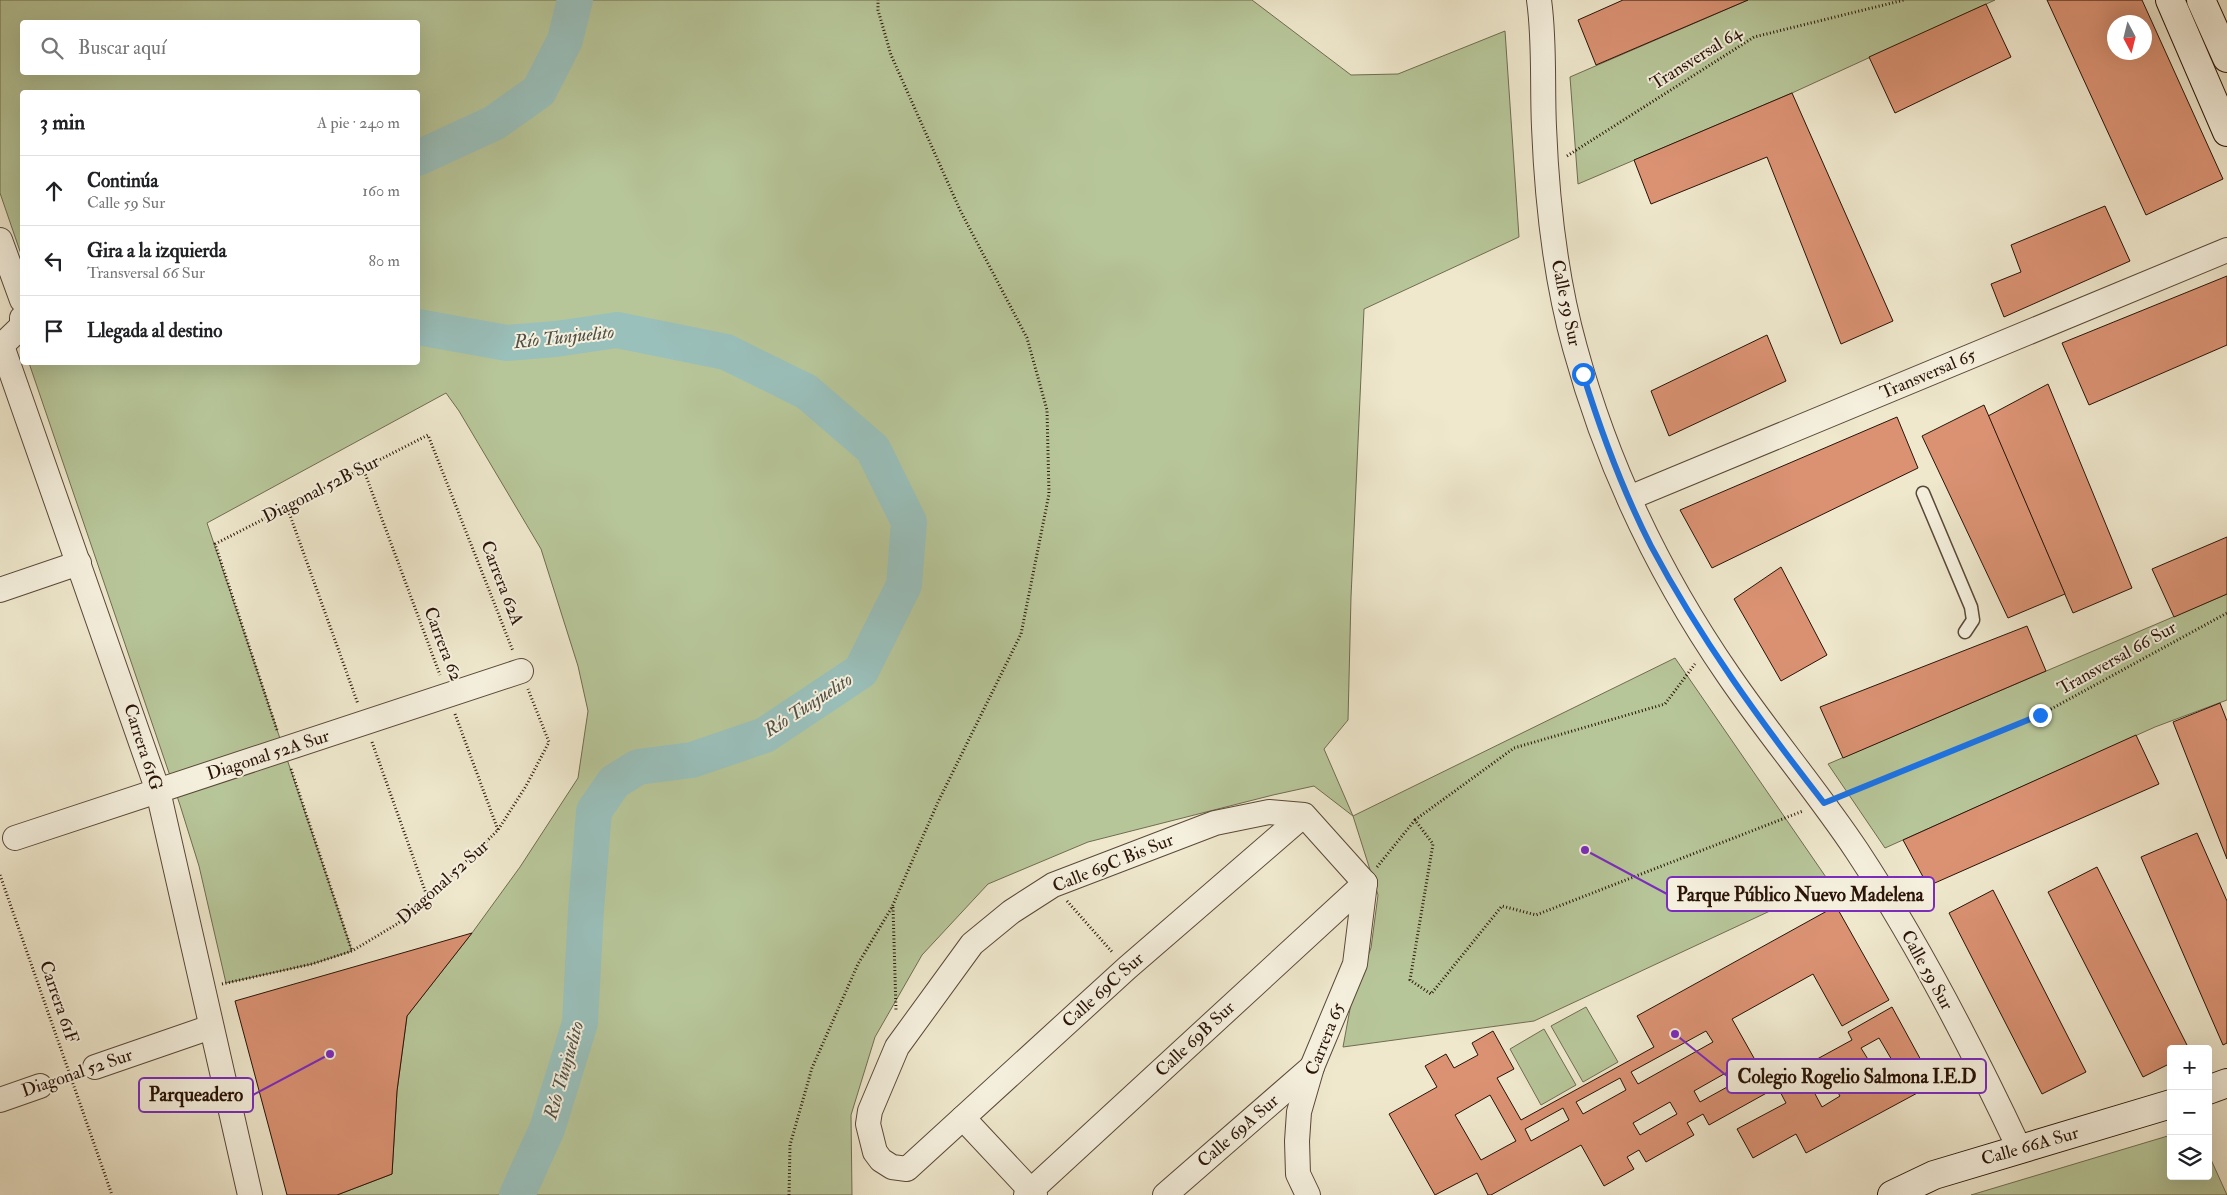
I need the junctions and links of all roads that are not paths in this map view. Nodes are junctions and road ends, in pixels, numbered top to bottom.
1 (1538, 0) edge
2 (2170, 0) edge
3 (2202, 0) edge
4 (2227, 58) edge
5 (2227, 132) edge
6 (0, 240) edge
7 (2227, 250) edge
8 (20, 295) edge
9 (20, 328) edge
10 (1, 347) edge
11 (1923, 492) dead end
12 (1629, 498) junction
13 (79, 563) junction
14 (0, 590) edge
15 (1965, 632) dead end
16 (521, 671) road end
17 (158, 791) junction
18 (1304, 815) junction
19 (15, 838) dead end
20 (1365, 883) junction
21 (211, 1027) junction
22 (95, 1067) road end
23 (1312, 1067) junction
24 (2227, 1083) edge
25 (40, 1086) road end
26 (2212, 1089) edge
27 (0, 1100) edge
28 (2167, 1105) edge
29 (963, 1118) junction
30 (2019, 1148) junction
31 (907, 1169) joint
32 (1031, 1193) edge
33 (1306, 1194) edge
34 (250, 1195) edge
35 (1165, 1195) edge
36 (1892, 1195) edge

1 - 12 street, Calle 59 Sur
2 - 5 street
3 - 4 street
6 - 8 street
7 - 12 street, Transversal 65
9 - 10 street, Carrera 61G
10 - 13 street, Carrera 61G
11 - 15 lane
12 - 30 street, Calle 59 Sur
13 - 14 street
13 - 17 street, Carrera 61G
16 - 17 street, Diagonal 52A Sur
17 - 19 street, Diagonal 52A Sur
17 - 21 street, Carrera 61G
18 - 20 street
18 - 29 street, Calle 69C Sur
18 - 31 street, Calle 69C Bis Sur
20 - 23 street, Carrera 65
20 - 32 street, Calle 69B Sur
21 - 22 street, Diagonal 52 Sur
21 - 34 street, Carrera 61G
23 - 33 street, Carrera 65
23 - 35 street, Calle 69A Sur
24 - 26 street
25 - 27 street, Diagonal 52 Sur
28 - 30 street, Calle 66A Sur
29 - 31 street, Calle 69C Sur
29 - 32 street
30 - 36 street, Calle 66A Sur

